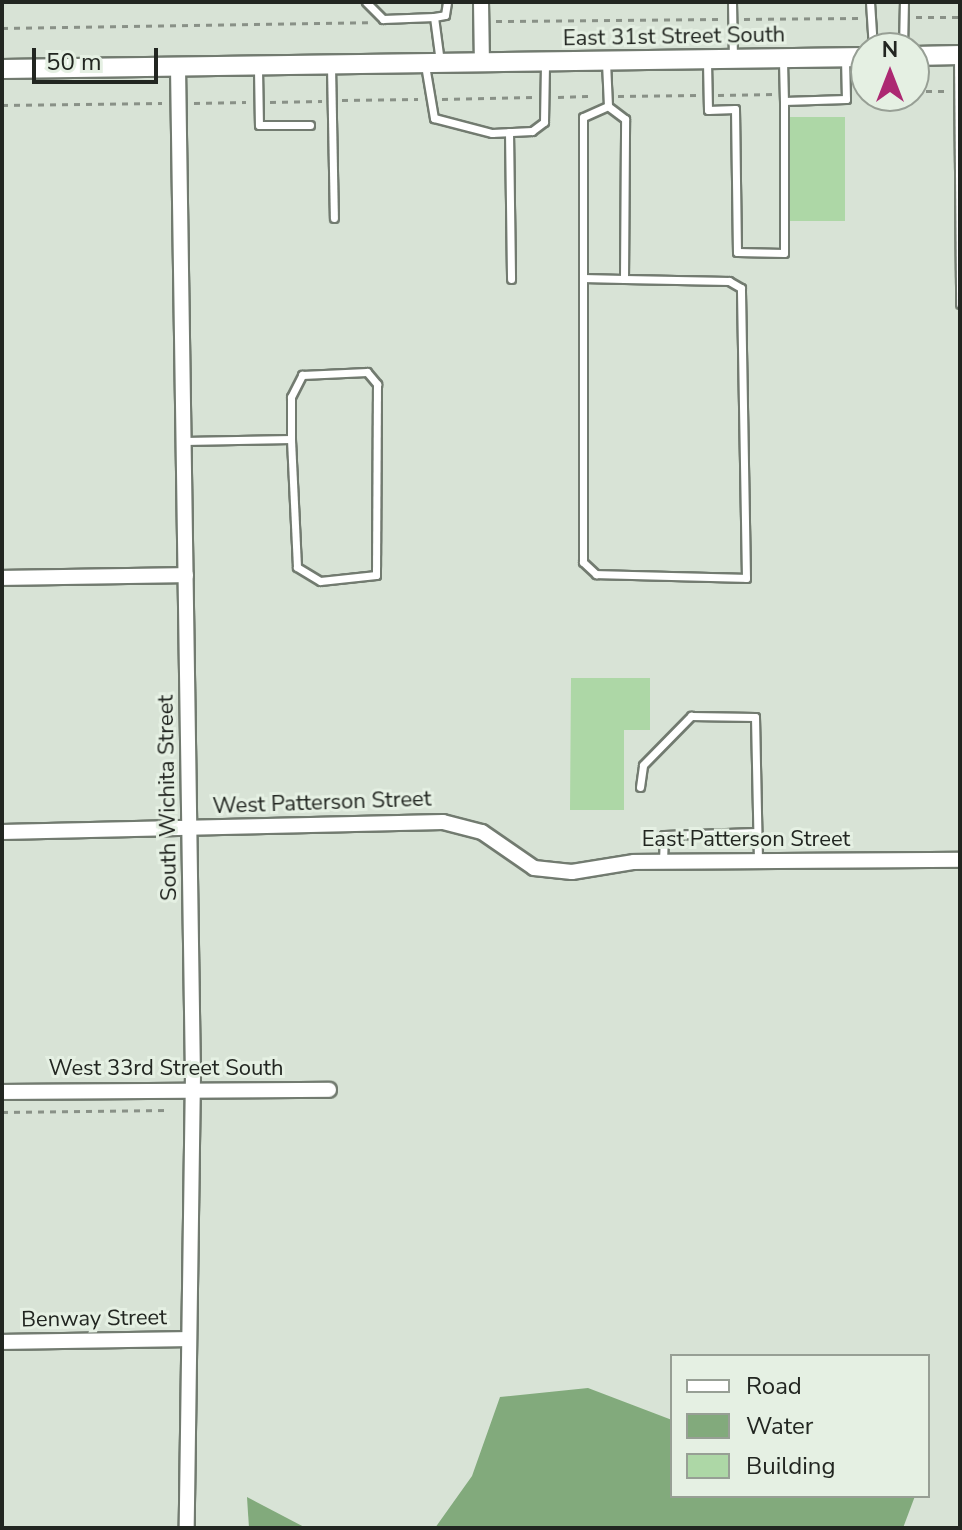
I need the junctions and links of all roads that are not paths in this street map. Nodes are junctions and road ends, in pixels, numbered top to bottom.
1 (366, 2) edge
2 (447, 2) edge
3 (481, 2) edge
4 (732, 2) edge
5 (870, 2) edge
6 (904, 2) edge
7 (434, 17) junction
8 (872, 32) edge
9 (903, 32) edge
10 (959, 55) edge
11 (930, 56) edge
12 (845, 57) junction
13 (850, 57) edge
14 (783, 58) junction
15 (733, 59) junction
16 (707, 60) junction
17 (606, 62) junction
18 (545, 63) junction
19 (482, 64) junction
20 (432, 65) junction
21 (258, 66) junction
22 (331, 66) junction
23 (178, 67) junction
24 (2, 69) edge
25 (784, 101) junction
26 (608, 106) junction
27 (310, 125) dead end
28 (509, 132) junction
29 (334, 218) dead end
30 (583, 278) junction
31 (511, 279) dead end
32 (624, 279) junction
33 (960, 304) edge
34 (291, 439) junction
35 (184, 441) junction
36 (186, 575) junction
37 (2, 578) edge
38 (640, 787) dead end
39 (191, 829) junction
40 (2, 832) edge
41 (757, 832) junction
42 (960, 860) edge
43 (663, 862) junction
44 (758, 862) junction
45 (534, 868) joint
46 (329, 1090) dead end
47 (192, 1091) junction
48 (2, 1092) edge
49 (186, 1339) junction
50 (2, 1342) edge
51 (187, 1528) edge

1 - 7 lane
2 - 7 lane
3 - 19 street
4 - 15 lane
5 - 8 lane
6 - 9 lane
7 - 20 lane
10 - 11 street
10 - 33 lane
12 - 13 street, East 31st Street South
12 - 14 street, East 31st Street South
12 - 25 lane
14 - 15 street, East 31st Street South
14 - 25 lane
15 - 16 street, East 31st Street South
16 - 17 street, East 31st Street South
16 - 25 lane
17 - 18 street, East 31st Street South
17 - 26 lane
18 - 19 street, East 31st Street South
18 - 28 lane
19 - 20 street, East 31st Street South
20 - 22 street, East 31st Street South
20 - 28 lane
21 - 22 street, East 31st Street South
21 - 23 street, East 31st Street South
21 - 27 lane
22 - 29 lane
23 - 24 street, East 31st Street South
23 - 35 street, South Wichita Street
26 - 30 lane
26 - 32 lane
28 - 31 lane
30 - 32 lane
30 - 32 lane
34 - 34 lane
34 - 35 lane
35 - 36 street, South Wichita Street
36 - 37 street
36 - 39 street, South Wichita Street
38 - 41 lane
39 - 40 street, West Patterson Street
39 - 45 street, West Patterson Street
39 - 47 street, South Wichita Street
41 - 43 lane
41 - 44 lane
42 - 44 street, East Patterson Street
43 - 44 street, East Patterson Street
43 - 45 street, East Patterson Street
46 - 47 street, West 33rd Street South
47 - 48 street, West 33rd Street South
47 - 49 street, South Wichita Street
49 - 50 street, Benway Street
49 - 51 street, South Wichita Street

